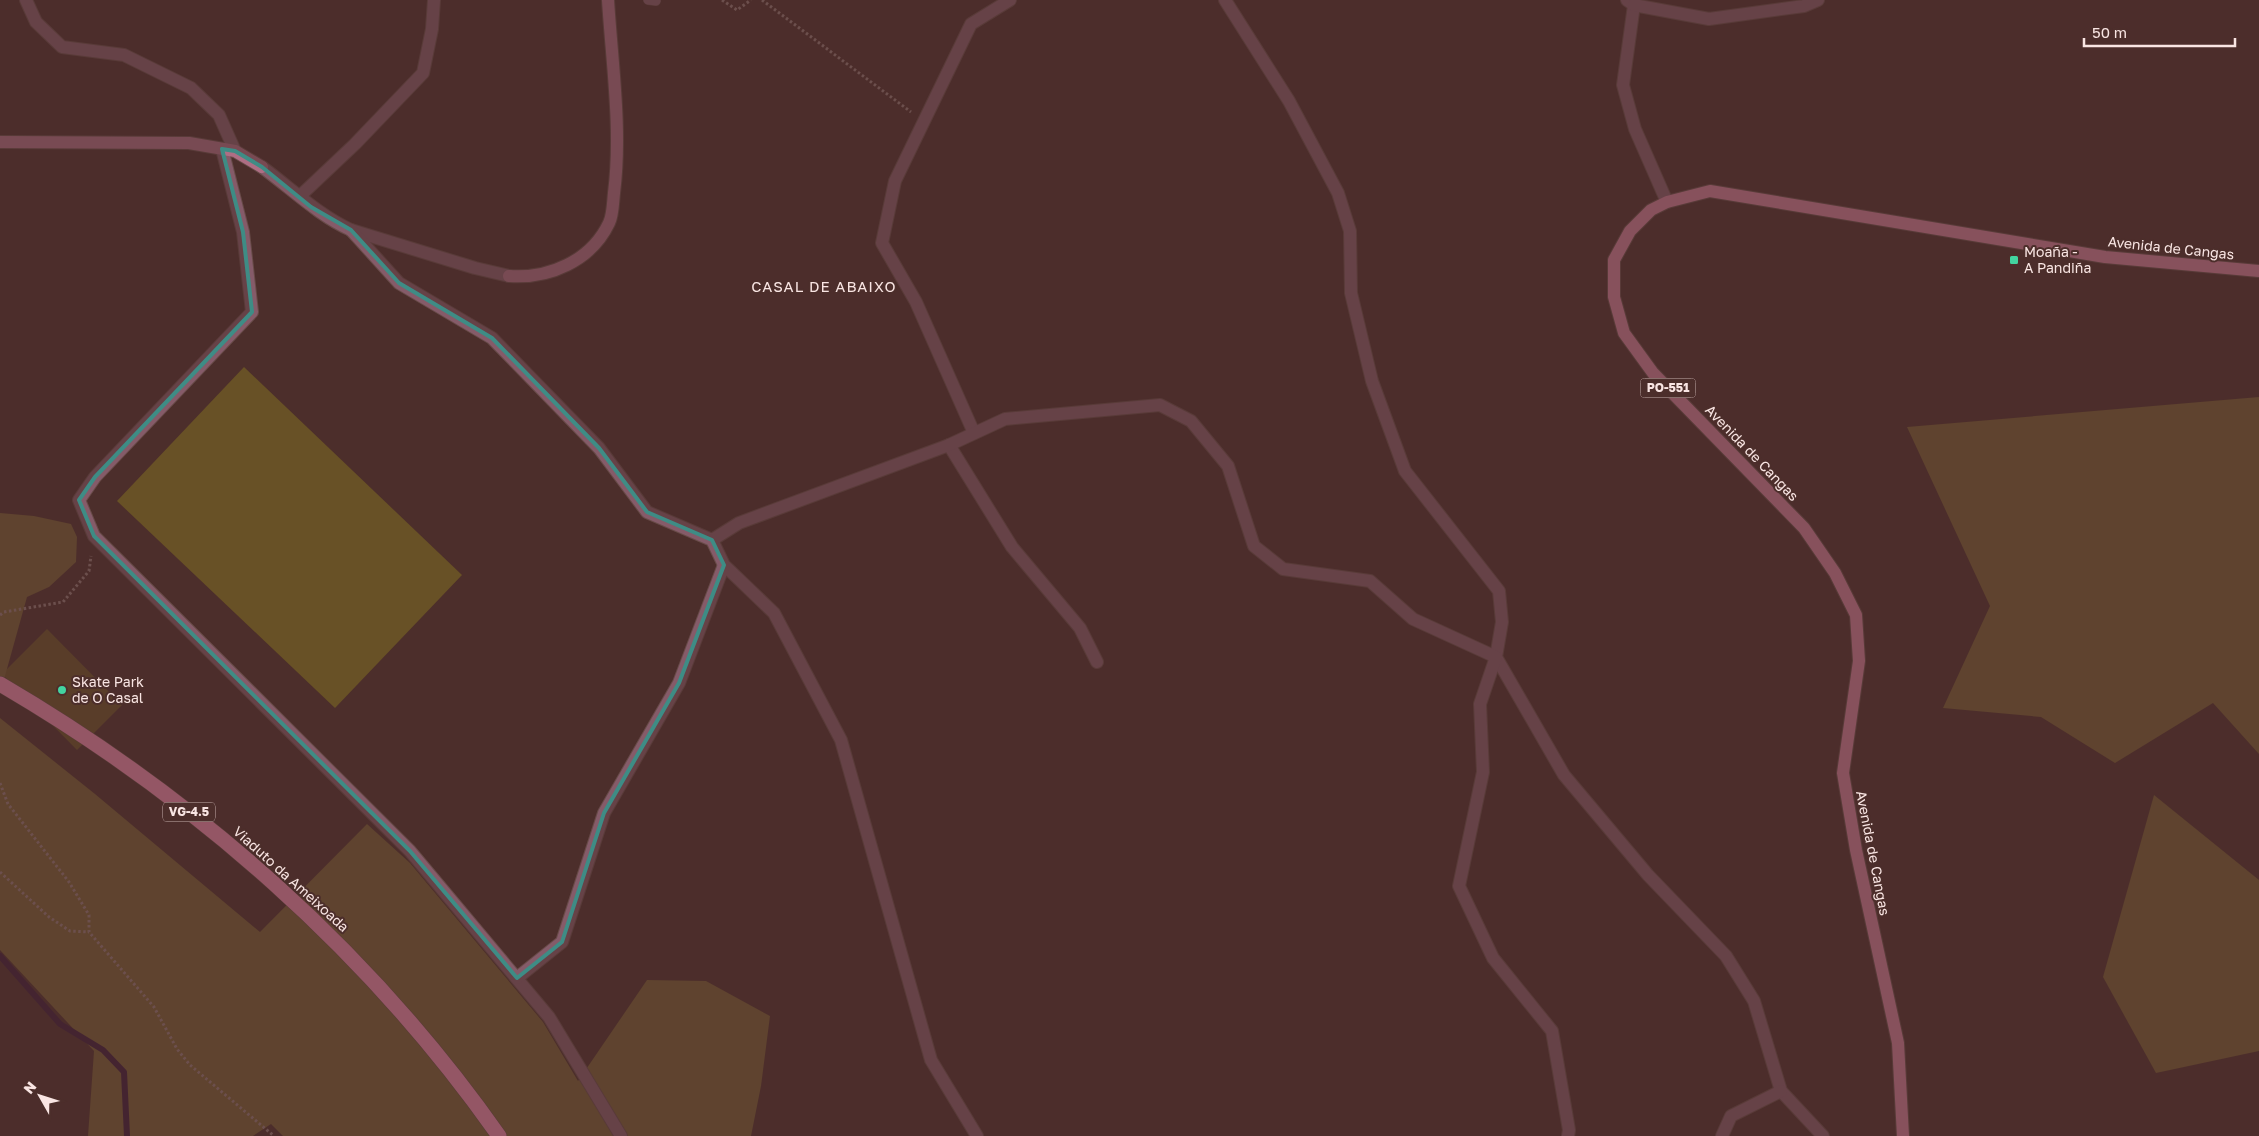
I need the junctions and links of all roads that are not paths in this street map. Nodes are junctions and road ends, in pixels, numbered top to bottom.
1 (26, 0) edge
2 (434, 0) edge
3 (608, 0) edge
4 (648, 0) edge
5 (1010, 0) edge
6 (1225, 0) edge
7 (1818, 0) edge
8 (656, 1) edge
9 (1631, 2) edge
10 (0, 142) edge
11 (228, 150) junction
12 (300, 196) junction
13 (1667, 202) junction
14 (352, 230) junction
15 (2259, 271) edge
16 (974, 433) junction
17 (949, 444) junction
18 (712, 540) junction
19 (724, 565) junction
20 (1496, 657) junction
21 (1097, 662) dead end
22 (0, 684) edge
23 (517, 978) junction
24 (1781, 1091) junction
25 (499, 1136) edge
26 (621, 1136) edge
27 (977, 1136) edge
28 (1568, 1136) edge
29 (1722, 1136) edge
30 (1823, 1136) edge
31 (1903, 1136) edge

1 - 11 street
2 - 12 street
3 - 14 street
4 - 8 lane
5 - 16 street
6 - 20 street
7 - 9 street
9 - 13 street
10 - 11 street
11 - 12 street
11 - 23 street
12 - 14 street
13 - 15 main road, Avenida de Cangas / PO-551
13 - 31 main road, Avenida de Cangas / PO-551
14 - 18 street
16 - 17 street
16 - 20 street
17 - 18 street
17 - 21 street
18 - 19 street
19 - 23 street
19 - 27 street
20 - 24 street
20 - 28 street
22 - 25 highway, Viaduto da Ameixoada / VG-4.5
23 - 26 street
24 - 29 street
24 - 30 street

